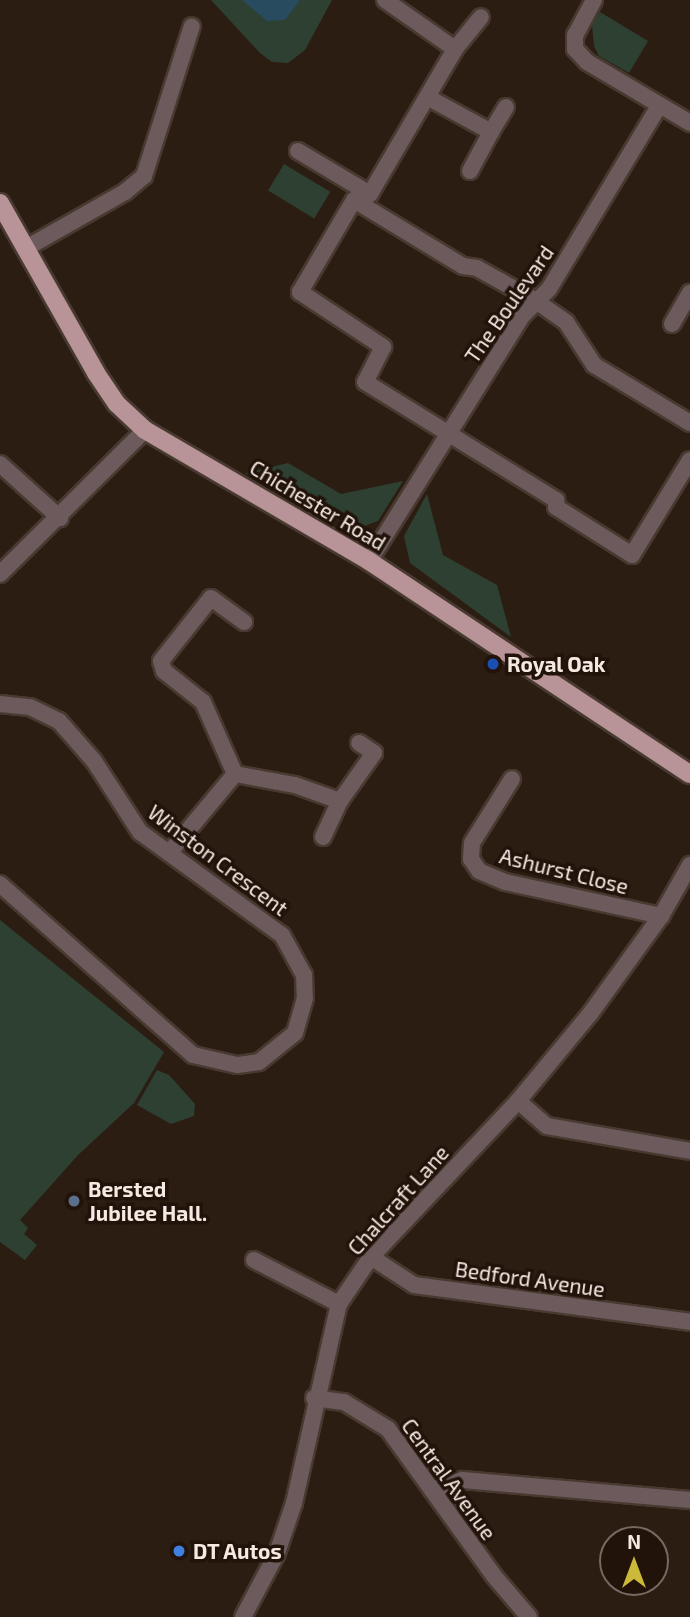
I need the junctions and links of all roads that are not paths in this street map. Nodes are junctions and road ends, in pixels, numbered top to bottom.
1 (385, 0) edge
2 (594, 0) edge
3 (481, 17) dead end
4 (191, 26) dead end
5 (455, 49) junction
6 (429, 98) junction
7 (659, 106) junction
8 (506, 107) dead end
9 (690, 123) edge
10 (491, 132) junction
11 (298, 150) dead end
12 (470, 171) dead end
13 (370, 194) junction
14 (354, 201) junction
15 (0, 203) edge
16 (28, 247) junction
17 (689, 297) edge
18 (536, 301) junction
19 (672, 324) dead end
20 (690, 423) edge
21 (145, 430) junction
22 (449, 434) junction
23 (690, 460) edge
24 (0, 464) edge
25 (60, 518) junction
26 (369, 561) junction
27 (0, 574) edge
28 (244, 622) dead end
29 (0, 704) edge
30 (359, 743) dead end
31 (688, 769) edge
32 (235, 774) junction
33 (512, 779) dead end
34 (340, 801) junction
35 (323, 837) dead end
36 (169, 853) junction
37 (690, 865) edge
38 (0, 884) edge
39 (661, 916) junction
40 (518, 1101) junction
41 (690, 1151) edge
42 (372, 1257) junction
43 (254, 1260) dead end
44 (339, 1304) junction
45 (690, 1322) edge
46 (314, 1398) junction
47 (432, 1490) junction
48 (690, 1500) edge
49 (243, 1617) edge
50 (529, 1617) edge

1 - 5 street
2 - 7 street
3 - 5 street
4 - 16 street
5 - 6 street
6 - 10 street
6 - 13 street
7 - 9 street
7 - 18 street, The Boulevard
8 - 10 street
10 - 12 street
11 - 13 street
13 - 14 street
14 - 18 street
14 - 22 street
15 - 16 main road, Chichester Road
16 - 21 main road, Chichester Road
17 - 19 street
18 - 20 street
18 - 22 street, The Boulevard
21 - 25 street
21 - 26 main road, Chichester Road
22 - 23 street
22 - 26 street, The Boulevard
24 - 25 street
25 - 27 street
26 - 31 main road, Chichester Road
28 - 32 street
29 - 36 street, Winston Crescent
30 - 34 street
32 - 34 street
32 - 36 street
33 - 39 street, Ashurst Close
34 - 35 street
36 - 38 street, Winston Crescent
37 - 39 street, Chalcraft Lane
39 - 40 street, Chalcraft Lane
40 - 41 street
40 - 42 street, Chalcraft Lane
42 - 44 street, Chalcraft Lane
42 - 45 street, Bedford Avenue
43 - 44 street
44 - 46 street, Chalcraft Lane
46 - 47 street, Central Avenue
46 - 49 street, Chalcraft Lane
47 - 48 street
47 - 50 street, Central Avenue

